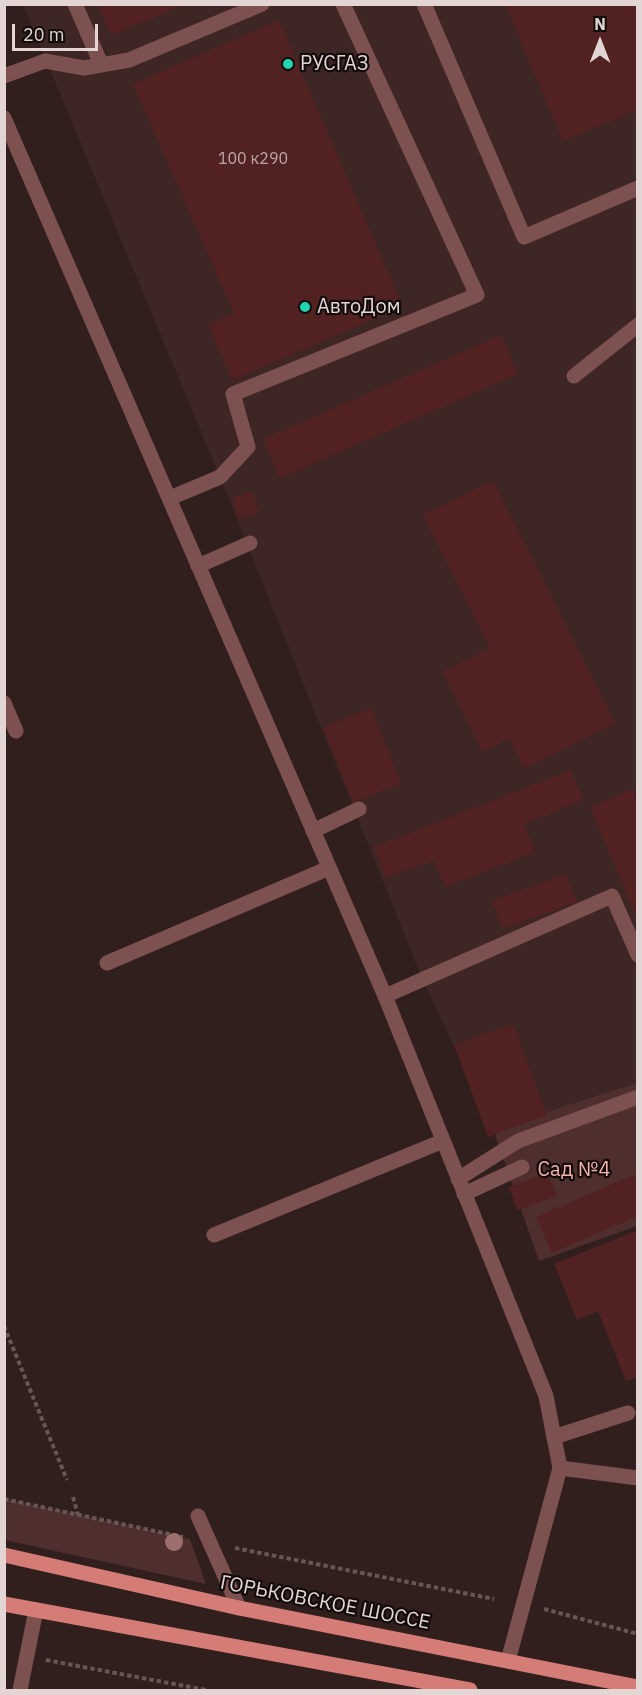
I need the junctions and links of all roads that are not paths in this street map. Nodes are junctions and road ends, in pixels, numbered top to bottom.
1 (75, 4) edge
2 (262, 4) edge
3 (343, 4) edge
4 (424, 4) edge
5 (101, 64) junction
6 (4, 76) edge
7 (4, 118) edge
8 (638, 188) edge
9 (638, 325) edge
10 (574, 375) dead end
11 (170, 498) junction
12 (250, 543) dead end
13 (198, 566) junction
14 (4, 703) edge
15 (15, 731) dead end
16 (359, 809) dead end
17 (313, 831) junction
18 (329, 868) junction
19 (638, 955) edge
20 (107, 963) dead end
21 (385, 996) junction
22 (638, 1097) edge
23 (443, 1141) junction
24 (522, 1167) dead end
25 (458, 1179) junction
26 (464, 1194) junction
27 (214, 1235) dead end
28 (628, 1413) dead end
29 (554, 1437) junction
30 (560, 1468) junction
31 (638, 1478) edge
32 (198, 1516) dead end
33 (4, 1555) edge
34 (4, 1604) edge
35 (239, 1608) junction
36 (36, 1610) junction
37 (507, 1661) junction
38 (638, 1687) edge
39 (20, 1690) edge
40 (470, 1690) edge

1 - 5 street
2 - 5 street
3 - 11 street
4 - 8 street
5 - 6 street
7 - 11 street
9 - 10 street
11 - 13 street
12 - 13 street
13 - 17 street
14 - 15 street
16 - 17 street
17 - 18 street
18 - 20 street
18 - 21 street
19 - 21 street
21 - 23 street
22 - 25 street
23 - 25 street
23 - 27 street
24 - 26 street
25 - 26 street
26 - 29 street
28 - 29 street
29 - 30 street
30 - 31 street
30 - 37 street
32 - 35 street
33 - 35 main road, ГОРЬКОВСКОЕ ШОССЕ
34 - 36 main road
35 - 37 main road, ГОРЬКОВСКОЕ ШОССЕ
36 - 39 street
36 - 40 main road
37 - 38 main road, ГОРЬКОВСКОЕ ШОССЕ

